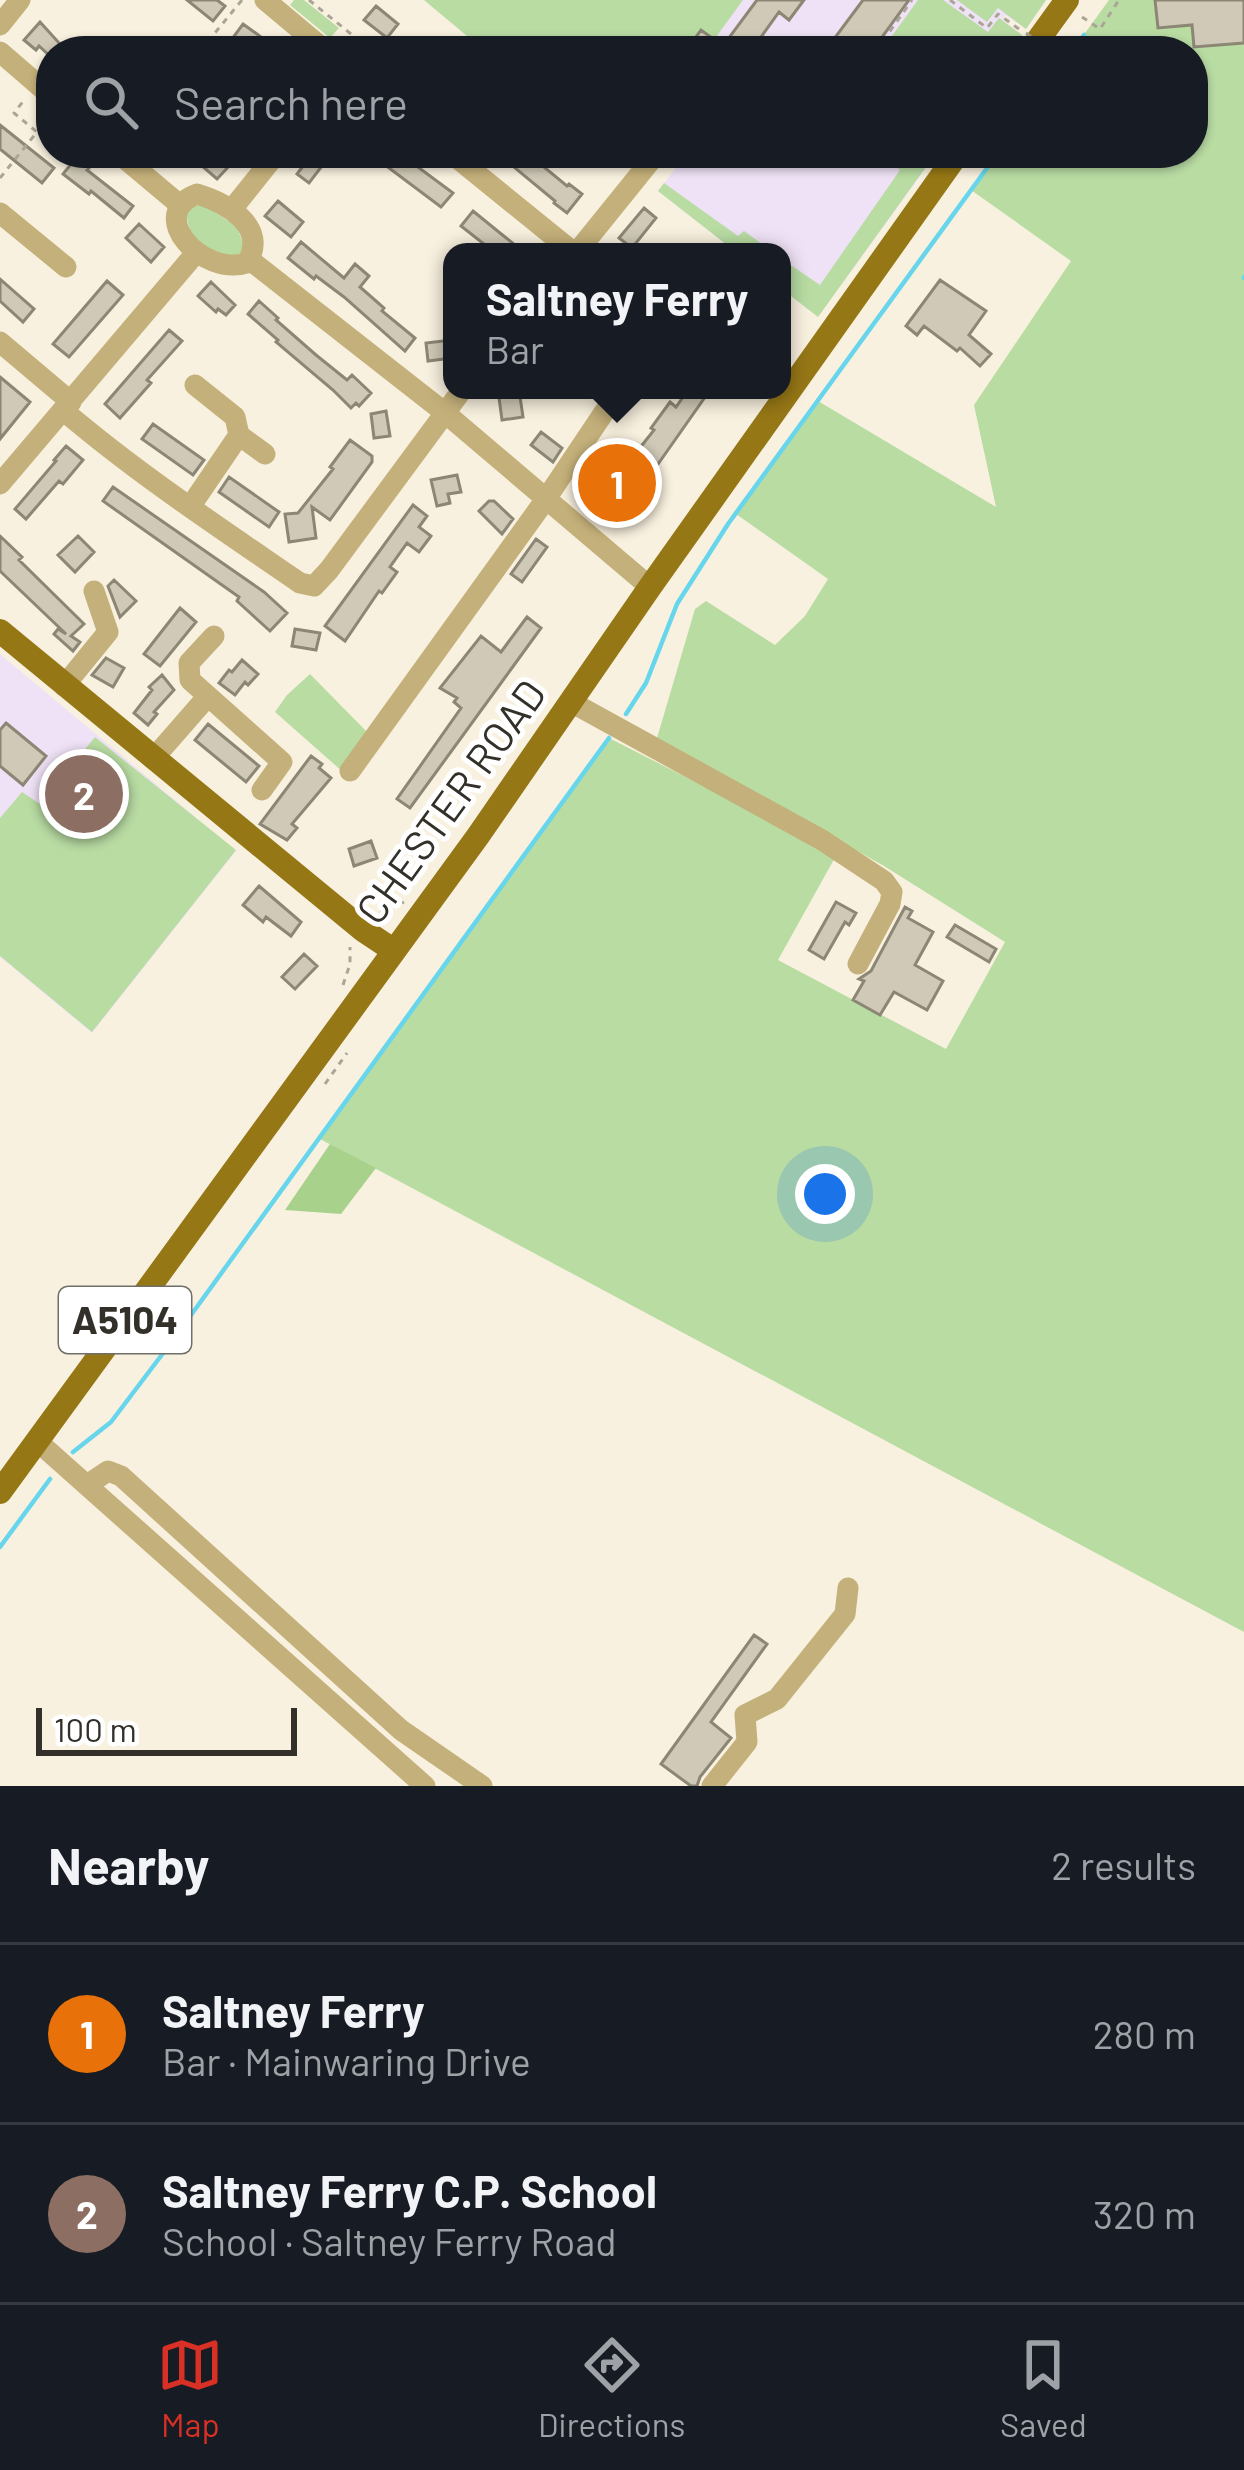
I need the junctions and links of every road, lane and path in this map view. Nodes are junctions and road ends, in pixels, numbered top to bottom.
1 (20, 0) edge
2 (242, 0) edge
3 (265, 0) edge
4 (309, 0) edge
5 (913, 0) edge
6 (950, 0) edge
7 (1119, 0) edge
8 (1071, 12) edge
9 (0, 25) edge
10 (212, 36) edge
11 (308, 36) edge
12 (353, 36) edge
13 (887, 36) edge
14 (1022, 36) edge
15 (1037, 36) edge
16 (0, 52) edge
17 (36, 83) edge
18 (36, 96) edge
19 (36, 130) edge
20 (36, 132) edge
21 (136, 168) edge
22 (265, 168) edge
23 (470, 168) edge
24 (644, 168) edge
25 (947, 168) edge
26 (0, 178) edge
27 (180, 205) junction
28 (233, 208) junction
29 (0, 213) edge
30 (564, 243) edge
31 (582, 243) edge
32 (195, 254) junction
33 (250, 260) junction
34 (66, 267) dead end
35 (0, 342) edge
36 (195, 385) dead end
37 (791, 388) edge
38 (455, 399) edge
39 (613, 399) edge
40 (783, 399) edge
41 (68, 406) junction
42 (444, 412) junction
43 (238, 435) junction
44 (265, 454) dead end
45 (0, 484) edge
46 (546, 499) junction
47 (190, 507) junction
48 (650, 587) junction
49 (94, 591) dead end
50 (0, 631) edge
51 (214, 636) dead end
52 (64, 686) junction
53 (208, 696) junction
54 (571, 702) junction
55 (153, 759) junction
56 (350, 771) dead end
57 (262, 790) dead end
58 (393, 950) junction
59 (858, 964) dead end
60 (37, 1441) junction
61 (86, 1485) junction
62 (0, 1492) edge
63 (848, 1588) dead end
64 (425, 1786) edge
65 (482, 1786) edge
66 (712, 1786) edge

1 - 9 street
2 - 10 path
3 - 11 street
4 - 12 path
5 - 13 path
6 - 14 path
7 - 8 path
8 - 15 main road
16 - 17 street
18 - 19 path
20 - 26 path
21 - 27 street
22 - 28 street
23 - 30 street
24 - 31 street
25 - 37 main road, CHESTER ROAD / A5104
27 - 28 street
27 - 32 street
28 - 33 street
29 - 34 street
32 - 33 street
32 - 41 street
33 - 42 street
35 - 41 street
36 - 43 street
38 - 42 street
39 - 46 street
40 - 48 main road, CHESTER ROAD / A5104
41 - 45 street
41 - 47 street
42 - 46 street
42 - 47 street
43 - 44 street
43 - 47 street
46 - 48 street
46 - 56 street
48 - 54 main road, CHESTER ROAD / A5104
49 - 52 street
50 - 52 main road
51 - 53 street
52 - 55 main road
53 - 55 street
53 - 57 street
54 - 58 main road, CHESTER ROAD / A5104
54 - 59 street
55 - 58 main road
58 - 60 main road, CHESTER ROAD / A5104
60 - 61 street
60 - 62 main road, CHESTER ROAD / A5104
61 - 64 street
61 - 65 street
63 - 66 street

